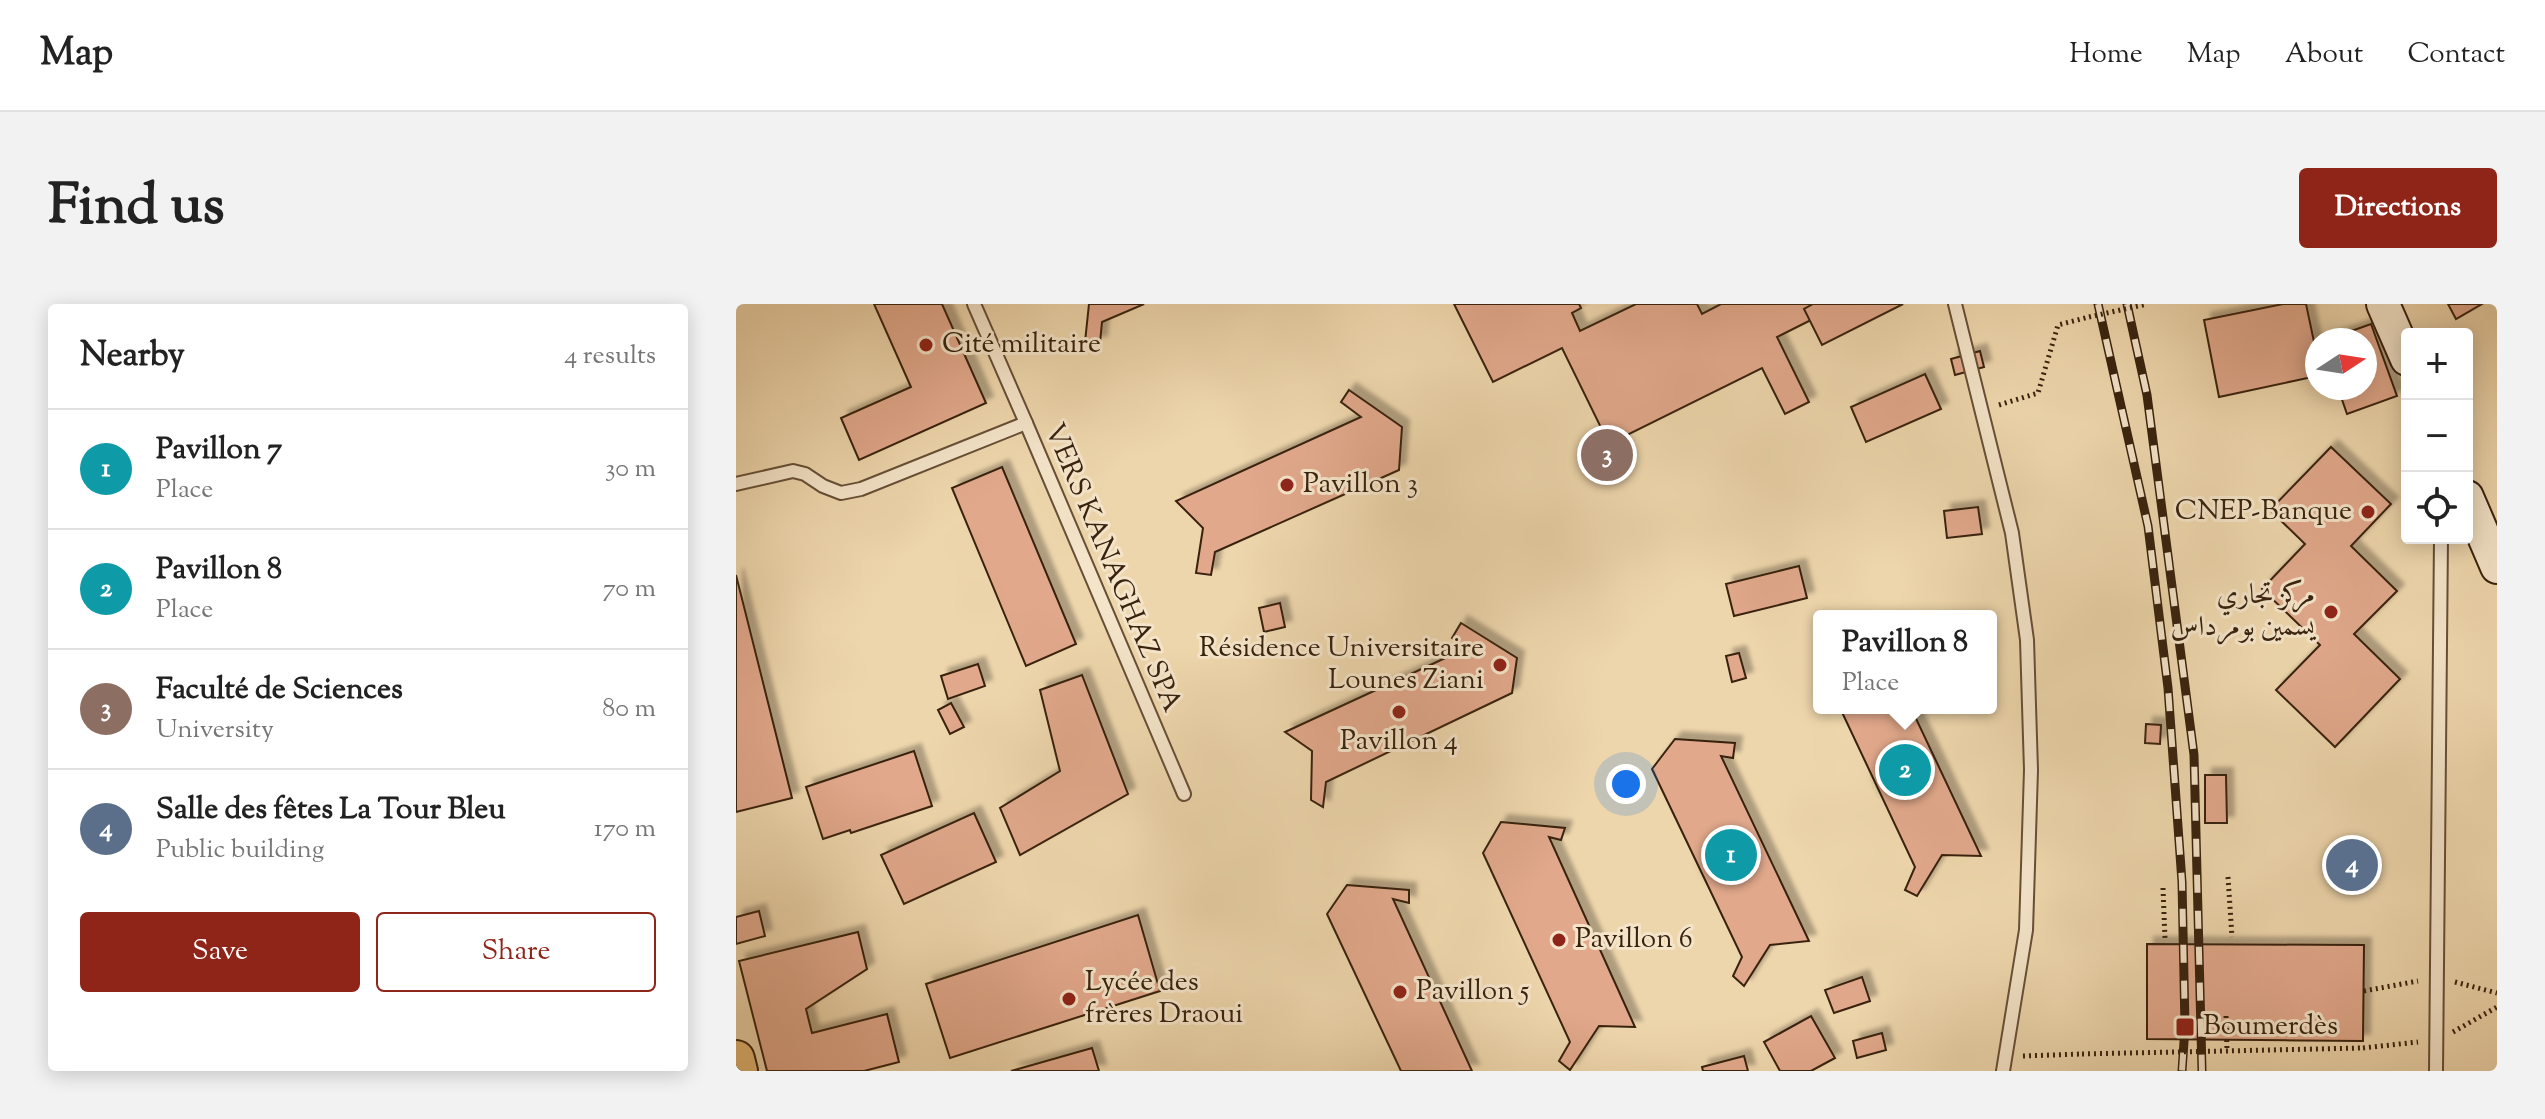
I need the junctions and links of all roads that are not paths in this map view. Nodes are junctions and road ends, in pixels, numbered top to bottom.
1 (974, 304) edge
2 (1955, 304) edge
3 (2383, 304) edge
4 (2401, 345) edge
5 (1026, 423) junction
6 (736, 484) edge
7 (2473, 511) edge
8 (2441, 544) edge
9 (2497, 567) edge
10 (1184, 794) dead end
11 (736, 1059) edge
12 (739, 1071) edge
13 (2003, 1071) edge
14 (2436, 1071) edge

1 - 5 lane
2 - 13 lane
3 - 4 main road
5 - 6 lane, VERS KANAGHAZ SPA
5 - 10 lane, VERS KANAGHAZ SPA
7 - 9 main road
8 - 14 lane
11 - 12 main road

